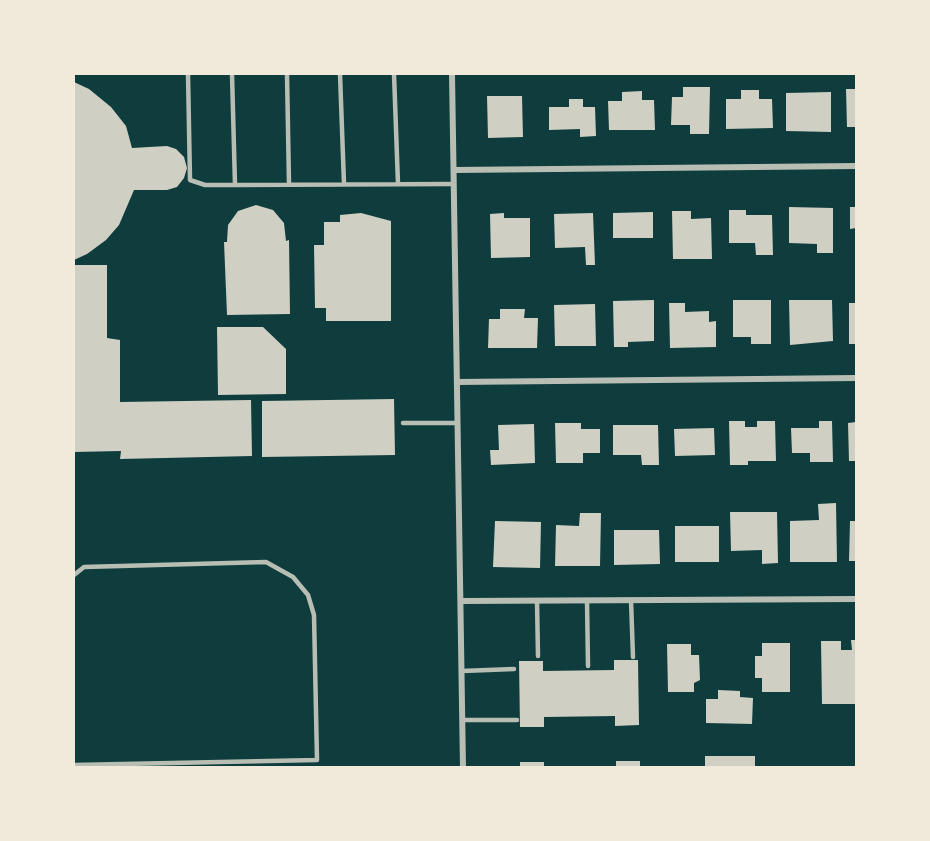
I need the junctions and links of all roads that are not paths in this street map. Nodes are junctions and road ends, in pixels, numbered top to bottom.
1 (188, 74) edge
2 (232, 74) edge
3 (287, 74) edge
4 (340, 74) edge
5 (394, 74) edge
6 (452, 74) edge
7 (856, 166) edge
8 (454, 170) junction
9 (454, 183) junction
10 (289, 184) junction
11 (344, 184) junction
12 (398, 184) junction
13 (235, 185) junction
14 (856, 378) edge
15 (457, 382) junction
16 (403, 423) dead end
17 (457, 423) junction
18 (74, 575) edge
19 (856, 598) edge
20 (587, 600) junction
21 (632, 600) junction
22 (460, 601) junction
23 (537, 601) junction
24 (538, 656) dead end
25 (633, 657) dead end
26 (588, 666) dead end
27 (514, 669) dead end
28 (462, 670) junction
29 (462, 720) junction
30 (517, 720) dead end
31 (74, 765) edge
32 (463, 768) edge

1 - 13 lane
2 - 13 lane
3 - 10 lane
4 - 11 lane
5 - 12 lane
6 - 8 street
7 - 8 street
8 - 9 street
9 - 12 lane
9 - 15 street
10 - 11 lane
10 - 13 lane
11 - 12 lane
14 - 15 street
15 - 17 street
16 - 17 lane
17 - 22 street
18 - 31 lane
19 - 21 street
20 - 21 street
20 - 23 street
20 - 26 lane
21 - 25 lane
22 - 23 street
22 - 28 street
23 - 24 lane
27 - 28 lane
28 - 29 street
29 - 30 lane
29 - 32 street

